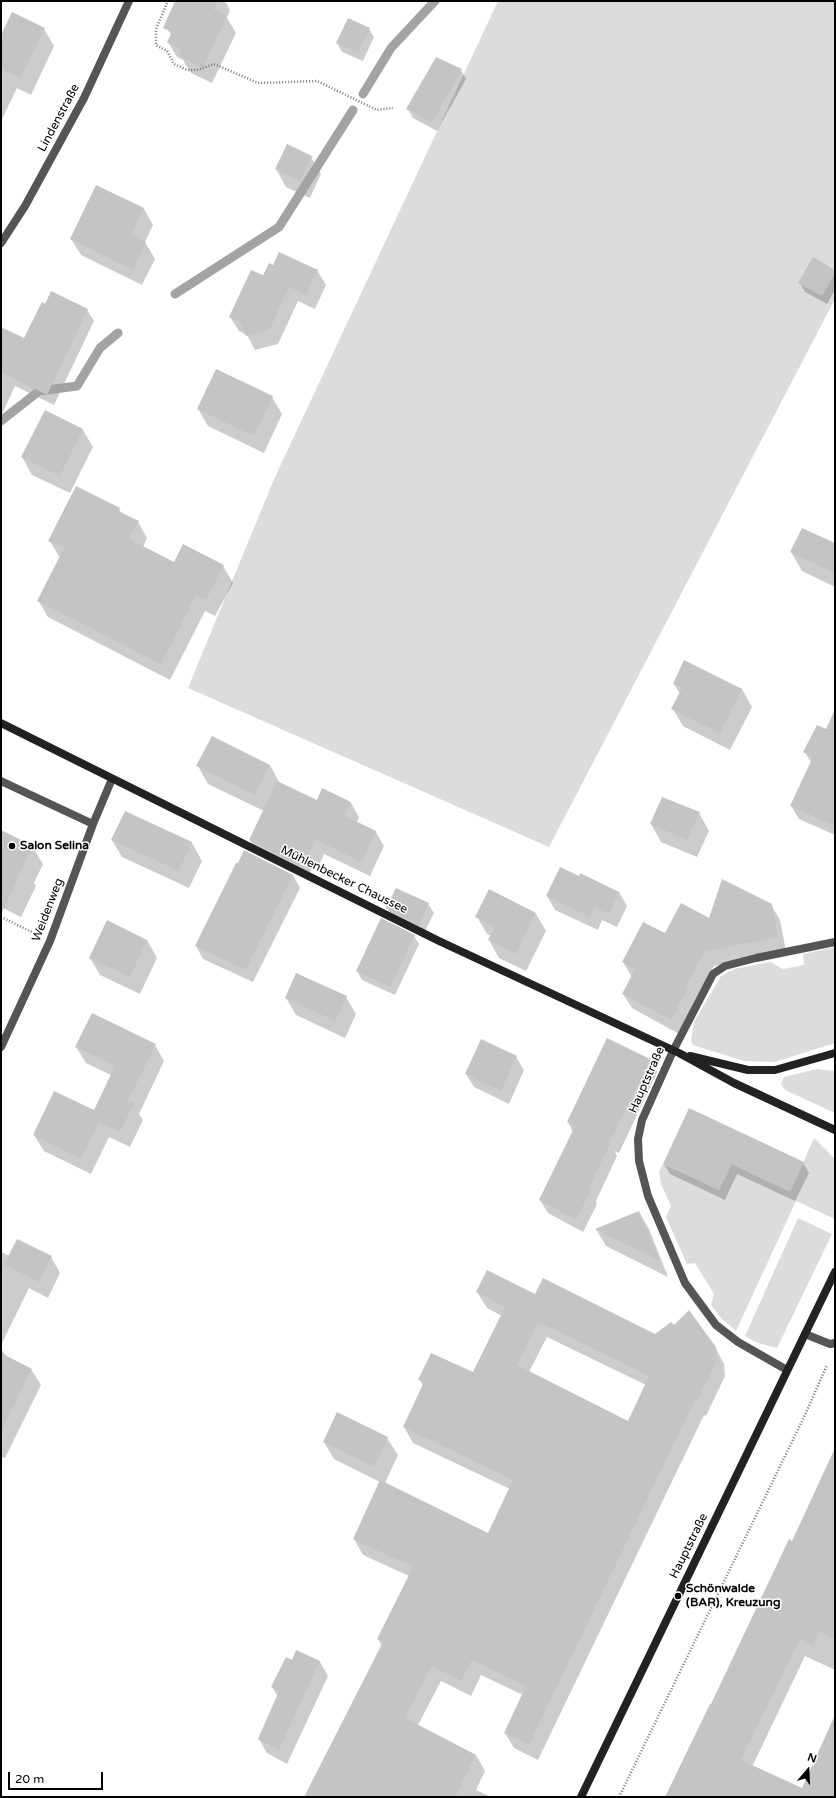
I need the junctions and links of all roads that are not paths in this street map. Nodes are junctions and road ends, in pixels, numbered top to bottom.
1 (129, 1) edge
2 (1, 243) edge
3 (1, 723) edge
4 (112, 779) junction
5 (1, 781) edge
6 (92, 824) junction
7 (835, 942) edge
8 (1, 1047) edge
9 (676, 1052) junction
10 (835, 1054) edge
11 (835, 1130) edge
12 (835, 1272) edge
13 (805, 1334) junction
14 (835, 1343) edge
15 (787, 1370) junction
16 (581, 1797) edge

1 - 2 street, Lindenstraße
3 - 4 main road, Mühlenbecker Chaussee
4 - 6 street, Weidenweg
4 - 9 main road, Mühlenbecker Chaussee
5 - 6 street
6 - 8 street, Weidenweg
7 - 9 street, Hauptstraße
9 - 10 main road, Mühlenbecker Chaussee
9 - 11 main road, Mühlenbecker Chaussee
9 - 15 street, Hauptstraße
12 - 13 main road, Hauptstraße
13 - 14 street
13 - 15 main road, Hauptstraße
15 - 16 main road, Hauptstraße

